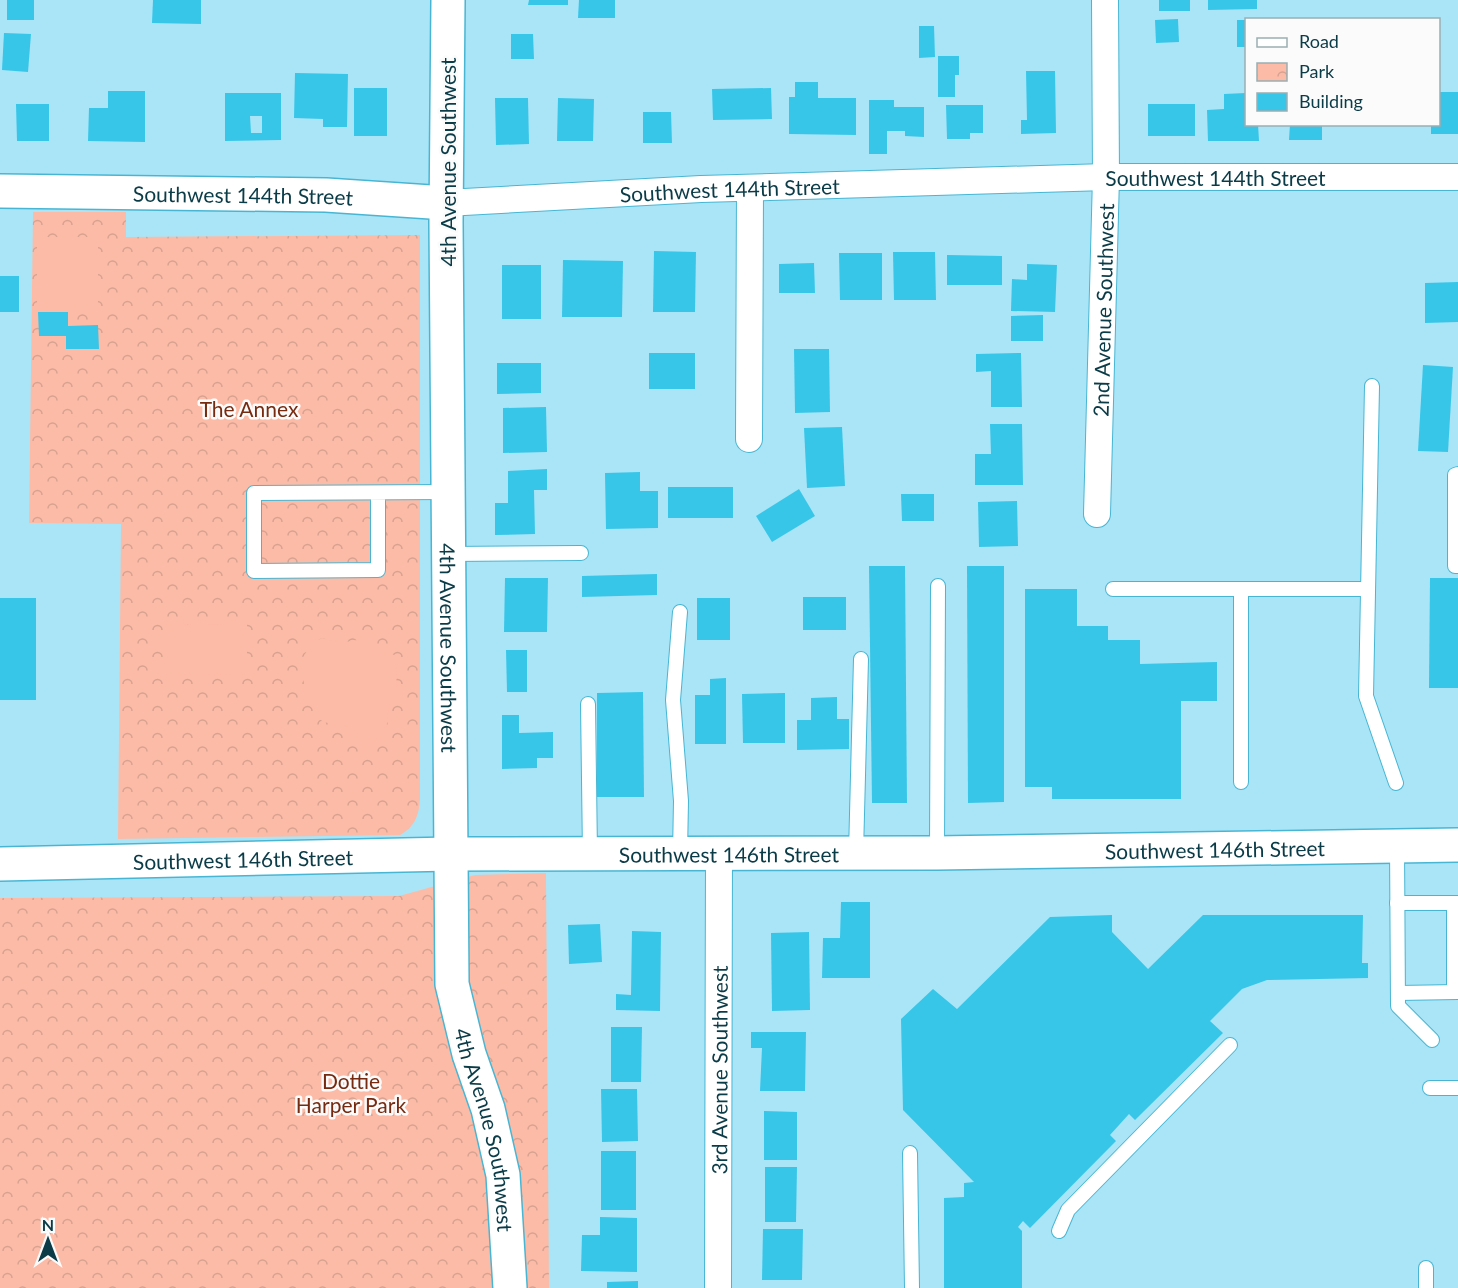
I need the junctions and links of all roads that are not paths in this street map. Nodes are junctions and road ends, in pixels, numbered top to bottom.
1 (448, 0) edge
2 (1105, 0) edge
3 (1106, 177) junction
4 (1458, 177) edge
5 (750, 189) junction
6 (0, 191) edge
7 (446, 202) junction
8 (1372, 386) dead end
9 (749, 439) dead end
10 (1458, 474) edge
11 (448, 492) junction
12 (378, 493) junction
13 (1097, 514) dead end
14 (449, 554) junction
15 (581, 554) dead end
16 (1458, 566) edge
17 (939, 586) dead end
18 (1113, 589) dead end
19 (1241, 589) junction
20 (1368, 589) junction
21 (680, 612) dead end
22 (861, 659) dead end
23 (588, 704) dead end
24 (1241, 782) dead end
25 (1396, 783) dead end
26 (1397, 845) junction
27 (1458, 845) edge
28 (680, 853) junction
29 (719, 853) junction
30 (856, 853) junction
31 (937, 853) junction
32 (450, 854) junction
33 (590, 854) junction
34 (0, 864) edge
35 (1397, 903) junction
36 (1456, 903) edge
37 (1456, 992) edge
38 (1398, 993) junction
39 (1432, 1040) dead end
40 (1230, 1045) dead end
41 (1430, 1088) dead end
42 (1458, 1088) edge
43 (910, 1153) dead end
44 (1059, 1232) dead end
45 (1426, 1268) dead end
46 (510, 1288) edge
47 (718, 1288) edge
48 (912, 1288) edge
49 (1426, 1288) edge

1 - 7 street, 4th Avenue Southwest
2 - 3 street, 2nd Avenue Southwest
3 - 4 street, Southwest 144th Street
3 - 5 street, Southwest 144th Street
3 - 13 street, 2nd Avenue Southwest
5 - 7 street, Southwest 144th Street
5 - 9 street
6 - 7 street, Southwest 144th Street
7 - 11 street, 4th Avenue Southwest
8 - 20 lane
10 - 16 lane
11 - 12 lane
11 - 14 street, 4th Avenue Southwest
12 - 12 lane
14 - 15 lane
14 - 32 street, 4th Avenue Southwest
17 - 31 lane
18 - 19 lane
19 - 20 lane
19 - 24 lane
20 - 25 lane
21 - 28 lane
22 - 30 lane
23 - 33 lane
26 - 27 street, Southwest 146th Street
26 - 31 street, Southwest 146th Street
26 - 35 lane
28 - 29 street, Southwest 146th Street
28 - 33 street, Southwest 146th Street
29 - 30 street, Southwest 146th Street
29 - 47 street, 3rd Avenue Southwest
30 - 31 street, Southwest 146th Street
32 - 33 street, Southwest 146th Street
32 - 34 street, Southwest 146th Street
32 - 46 street, 4th Avenue Southwest
35 - 36 lane
35 - 38 lane
36 - 37 lane
37 - 38 lane
38 - 39 lane
40 - 44 lane
41 - 42 lane
43 - 48 lane
45 - 49 lane

